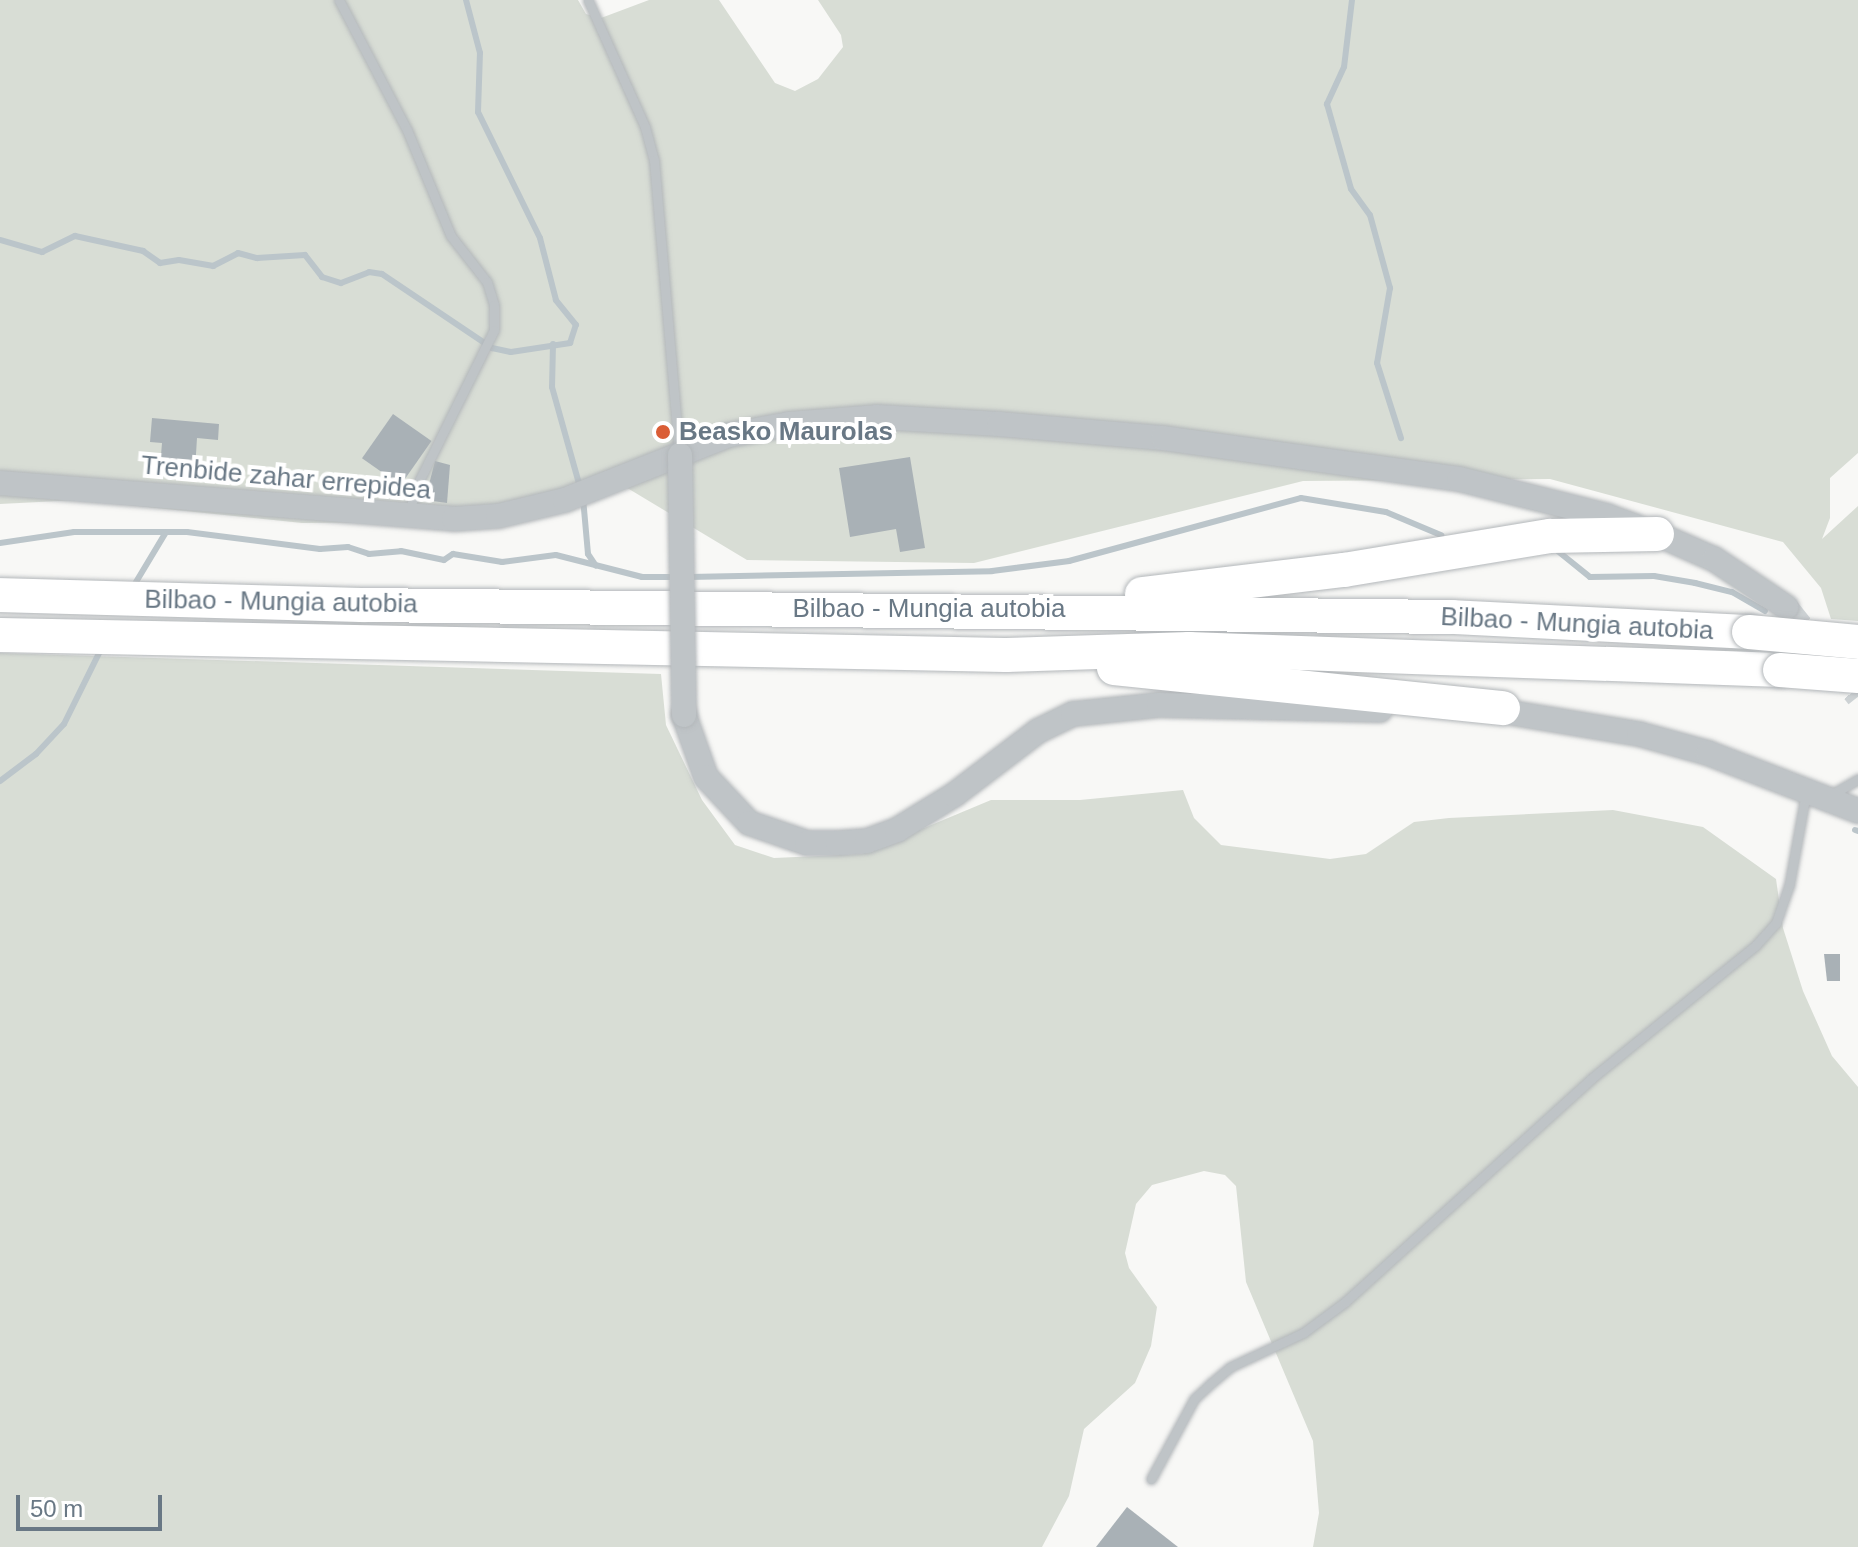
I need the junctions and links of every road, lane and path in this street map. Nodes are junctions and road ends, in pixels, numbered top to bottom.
1 (339, 0) edge
2 (588, 0) edge
3 (680, 455) junction
4 (0, 483) edge
5 (408, 518) junction
6 (1657, 534) junction
7 (0, 595) edge
8 (1786, 607) tunnel mouth
9 (1084, 610) junction
10 (0, 635) edge
11 (1858, 642) edge
12 (1007, 655) junction
13 (1858, 676) edge
14 (1503, 708) junction
15 (1858, 779) edge
16 (1816, 793) junction
17 (1858, 811) edge
18 (1151, 1479) dead end

1 - 5 lane
2 - 3 lane
3 - 5 street, Trenbide zahar errepidea
3 - 6 street, Trenbide zahar errepidea
3 - 14 street, bridge
4 - 5 street, Trenbide zahar errepidea
6 - 8 street, Trenbide zahar errepidea
6 - 9 highway
7 - 9 highway, Bilbao - Mungia autobia
9 - 11 highway, Bilbao - Mungia autobia, bridge
10 - 12 highway, Bilbao - Mungia autobia
12 - 13 highway, Bilbao - Mungia autobia, bridge
12 - 14 highway
14 - 16 street
15 - 16 lane
16 - 17 street
16 - 18 lane

